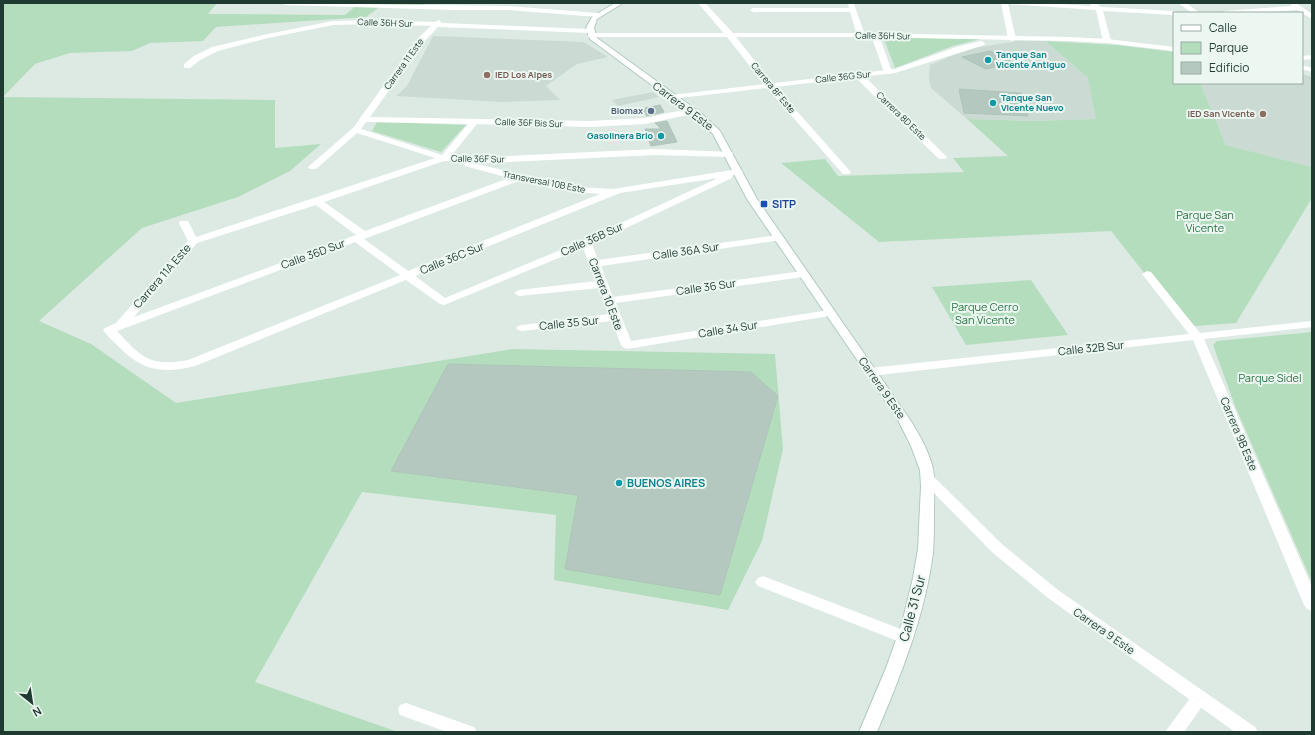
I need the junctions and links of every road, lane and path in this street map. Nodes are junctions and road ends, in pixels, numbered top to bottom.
1 (285, 3) edge
2 (620, 3) edge
3 (702, 3) edge
4 (1004, 3) edge
5 (1010, 3) edge
6 (1090, 3) edge
7 (1181, 3) edge
8 (1291, 3) edge
9 (456, 6) edge
10 (852, 6) edge
11 (1099, 8) junction
12 (1299, 8) junction
13 (753, 10) dead end
14 (1195, 12) edge
15 (1239, 12) edge
16 (1173, 13) edge
17 (598, 15) junction
18 (1312, 17) edge
19 (435, 25) junction
20 (591, 33) junction
21 (730, 35) junction
22 (861, 35) junction
23 (875, 35) junction
24 (1012, 39) junction
25 (1107, 41) junction
26 (1173, 49) edge
27 (187, 66) dead end
28 (888, 72) junction
29 (859, 76) junction
30 (770, 86) junction
31 (671, 97) junction
32 (692, 111) junction
33 (365, 120) junction
34 (474, 122) junction
35 (356, 130) junction
36 (729, 154) junction
37 (942, 157) dead end
38 (444, 158) junction
39 (314, 166) dead end
40 (738, 172) junction
41 (846, 172) dead end
42 (518, 178) junction
43 (618, 190) junction
44 (318, 201) junction
45 (184, 224) dead end
46 (359, 237) junction
47 (778, 238) junction
48 (193, 241) junction
49 (586, 243) junction
50 (595, 264) junction
51 (803, 274) junction
52 (1147, 274) dead end
53 (408, 276) junction
54 (603, 284) junction
55 (519, 293) dead end
56 (609, 301) junction
57 (829, 313) junction
58 (616, 318) junction
59 (1312, 324) edge
60 (114, 328) junction
61 (522, 328) dead end
62 (1197, 336) junction
63 (627, 345) joint
64 (870, 372) junction
65 (928, 479) junction
66 (763, 582) dead end
67 (1312, 605) edge
68 (905, 638) junction
69 (1200, 698) junction
70 (406, 710) dead end
71 (468, 732) edge
72 (868, 732) edge
73 (1174, 732) edge
74 (1248, 732) edge

1 - 9 street
2 - 17 street
3 - 21 street, Carrera 8F Este
4 - 24 street
5 - 11 street
6 - 11 street
7 - 14 street
8 - 12 street
9 - 17 street
9 - 19 street, Carrera 11 Este
10 - 13 street
10 - 22 street
11 - 16 street
11 - 25 street
12 - 15 street
12 - 18 street
17 - 20 street
19 - 20 street, Calle 36H Sur
19 - 27 street, Calle 36H Sur
19 - 33 street, Carrera 11 Este
20 - 21 street, Calle 36H Sur
20 - 31 street, Carrera 9 Este
21 - 22 street, Calle 36H Sur
21 - 30 street, Carrera 8F Este
22 - 23 street, Calle 36H Sur
23 - 24 street, Calle 36H Sur
23 - 28 street
24 - 25 street, Calle 36H Sur
24 - 28 street, Calle 36G Sur
25 - 26 street, Calle 36H Sur
28 - 29 street, Calle 36G Sur
29 - 30 street, Calle 36G Sur
29 - 37 street, Carrera 8D Este
30 - 31 street, Calle 36G Sur
30 - 41 street, Carrera 8F Este
31 - 32 street, Carrera 9 Este
32 - 34 street, Calle 36F Bis Sur
32 - 36 street, Carrera 9 Este
33 - 34 street, Calle 36F Bis Sur
33 - 35 street, Carrera 11 Este
34 - 38 street
35 - 38 street, Transversal 10B Este
35 - 39 street, Carrera 11 Este
36 - 38 street, Calle 36F Sur
36 - 40 street, Carrera 9 Este
38 - 42 street, Transversal 10B Este
38 - 44 street, Calle 36F Sur
40 - 43 street, Calle 36C Sur
40 - 47 street, Carrera 9 Este
40 - 49 street, Calle 36B Sur
42 - 43 street, Transversal 10B Este
42 - 46 street, Calle 36D Sur
43 - 53 street, Calle 36C Sur
44 - 46 street
44 - 48 street, Calle 36F Sur
45 - 48 street, Carrera 11A Este
46 - 53 street
46 - 60 street, Calle 36D Sur
47 - 50 street, Calle 36A Sur
47 - 51 street, Carrera 9 Este
48 - 60 street, Carrera 11A Este
49 - 50 street, Carrera 10 Este
49 - 53 street, Calle 36B Sur
50 - 54 street, Carrera 10 Este
51 - 56 street, Calle 36 Sur
51 - 57 street, Carrera 9 Este
52 - 62 street, Carrera 9B Este
53 - 60 street, Calle 36C Sur
54 - 55 street
54 - 56 street, Carrera 10 Este
56 - 58 street, Carrera 10 Este
57 - 63 street, Calle 34 Sur
57 - 64 street, Carrera 9 Este
58 - 61 street, Calle 35 Sur
58 - 63 street, Carrera 10 Este
59 - 62 street, Calle 32B Sur
62 - 64 street, Calle 32B Sur
62 - 67 street, Carrera 9B Este
64 - 65 street, Carrera 9 Este
65 - 68 street, Calle 31 Sur
65 - 69 street, Carrera 9 Este
66 - 68 street
68 - 72 street, Calle 31 Sur
69 - 73 street
69 - 74 street, Carrera 9 Este
70 - 71 street

